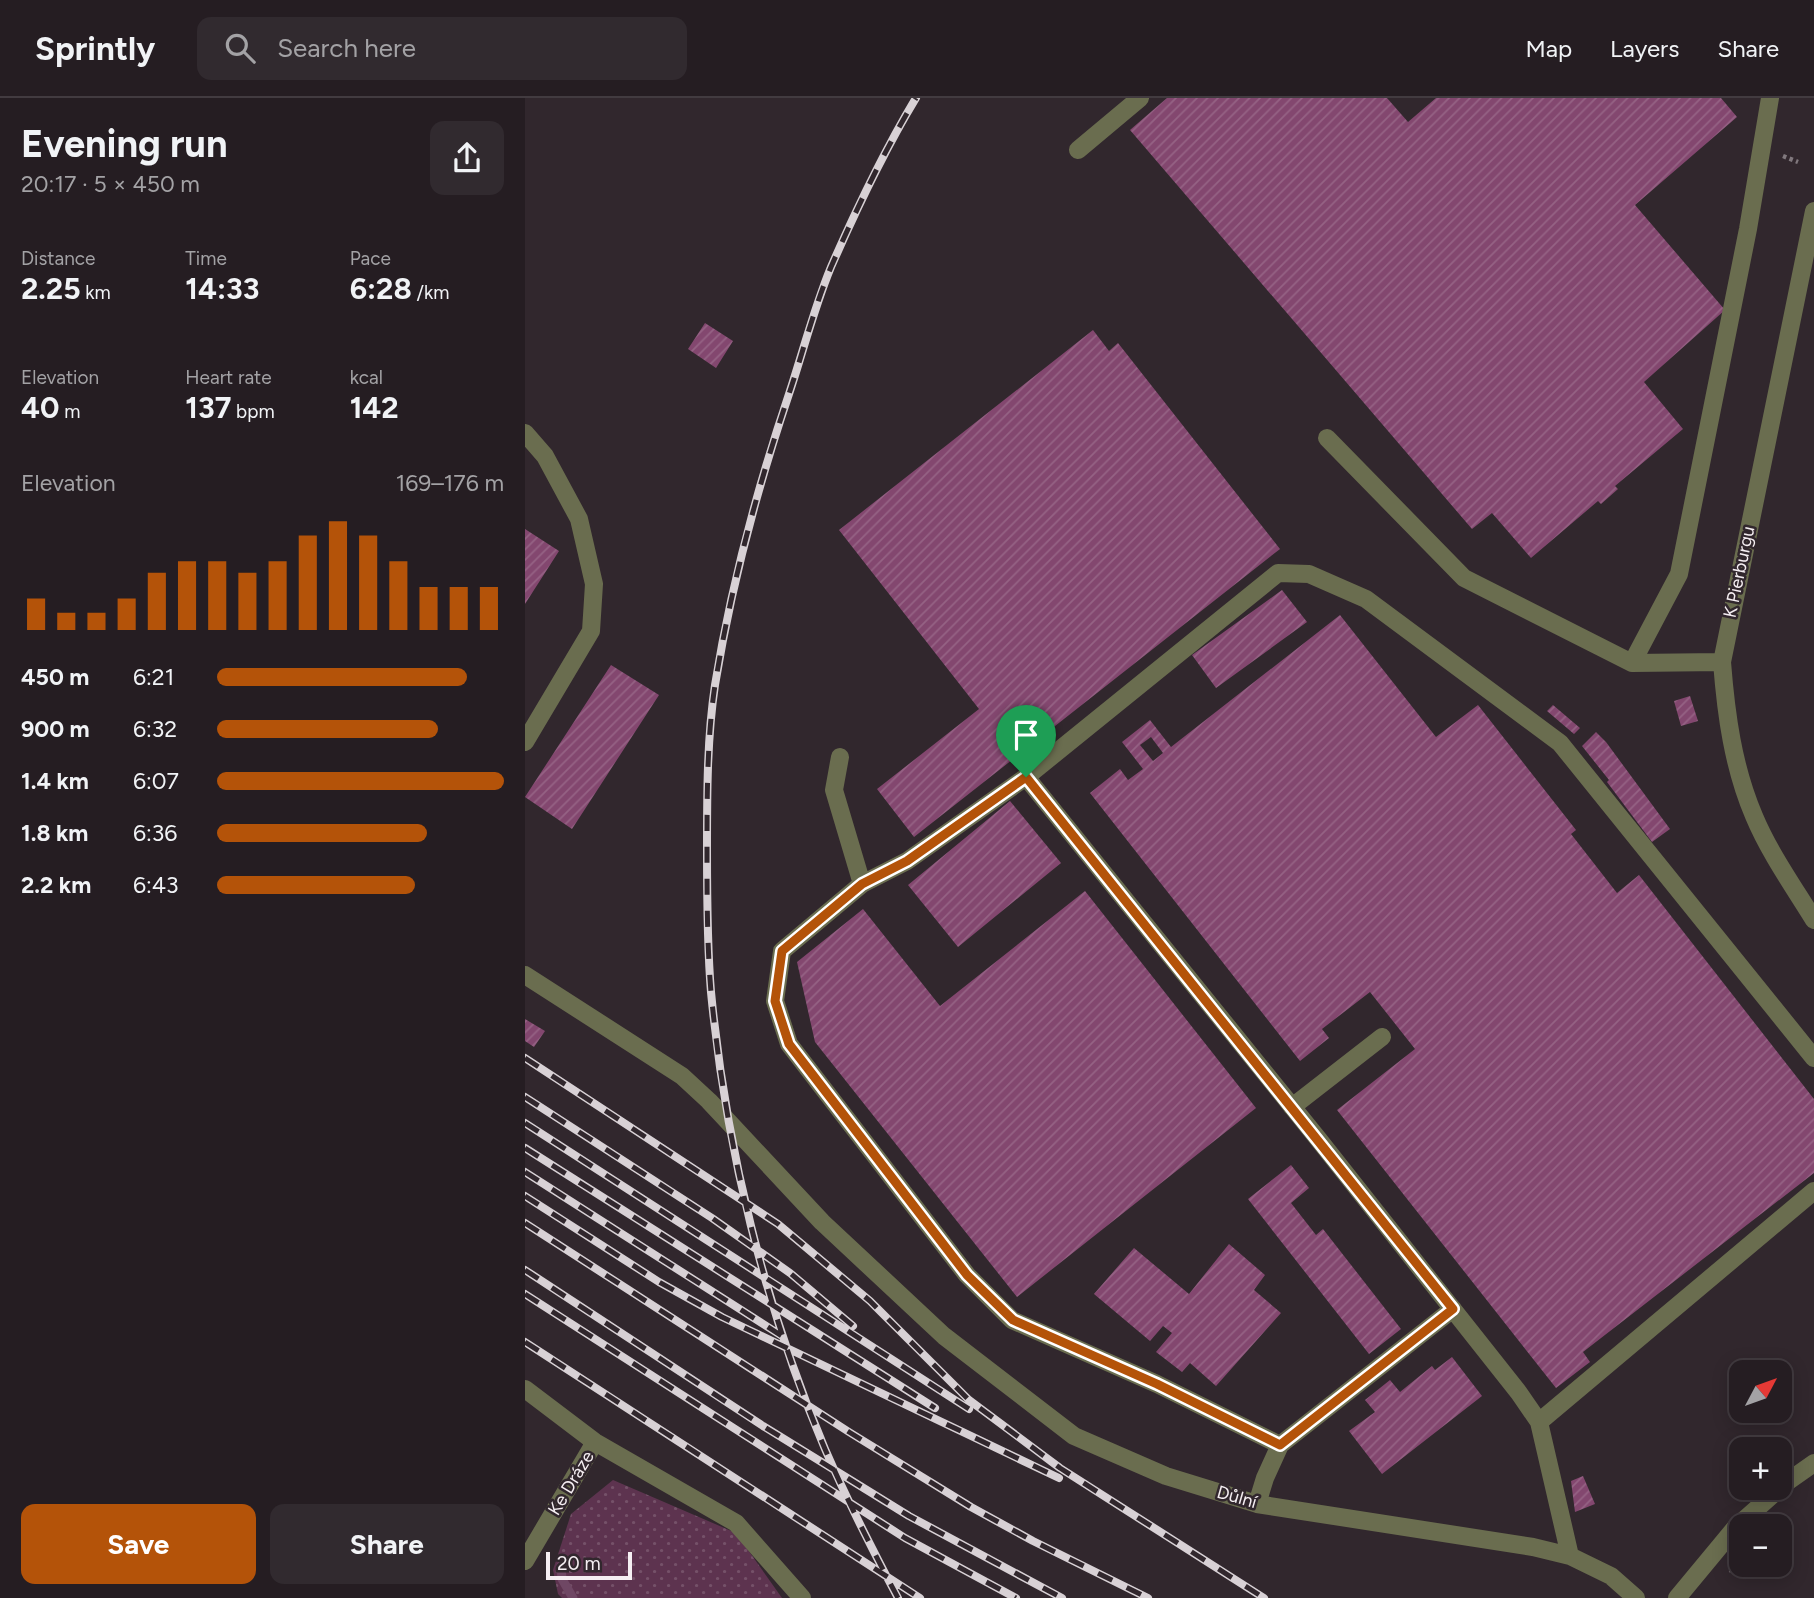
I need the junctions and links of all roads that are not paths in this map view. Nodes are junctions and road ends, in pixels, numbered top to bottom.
1 (1140, 98) edge
2 (1770, 98) edge
3 (1079, 150) dead end
4 (1814, 211) edge
5 (525, 433) edge
6 (1327, 438) dead end
7 (1723, 662) junction
8 (1632, 663) junction
9 (525, 742) edge
10 (840, 757) dead end
11 (1026, 777) junction
12 (862, 884) junction
13 (1814, 920) edge
14 (525, 975) edge
15 (1382, 1037) dead end
16 (1814, 1058) edge
17 (1292, 1107) junction
18 (1814, 1191) edge
19 (1453, 1309) junction
20 (525, 1389) edge
21 (1539, 1422) junction
22 (596, 1442) junction
23 (1280, 1445) junction
24 (1814, 1463) edge
25 (1792, 1479) edge
26 (1766, 1500) edge
27 (1257, 1504) junction
28 (1570, 1556) junction
29 (525, 1561) edge
30 (802, 1598) edge
31 (1636, 1598) edge
32 (1677, 1598) edge

1 - 3 street
2 - 8 street
4 - 7 street, K Pierburgu
5 - 9 street
6 - 8 street
7 - 8 street
7 - 13 street, K Pierburgu
10 - 12 street
11 - 12 street
11 - 16 street
11 - 17 street
12 - 23 street
14 - 27 street, Důlní
15 - 17 street
17 - 19 street
18 - 21 street
19 - 21 street
19 - 23 street
20 - 22 street
21 - 28 street
22 - 29 street, Ke Dráze
22 - 30 street
23 - 27 street
24 - 25 street
26 - 32 street
27 - 28 street, Důlní
28 - 31 street, Důlní

